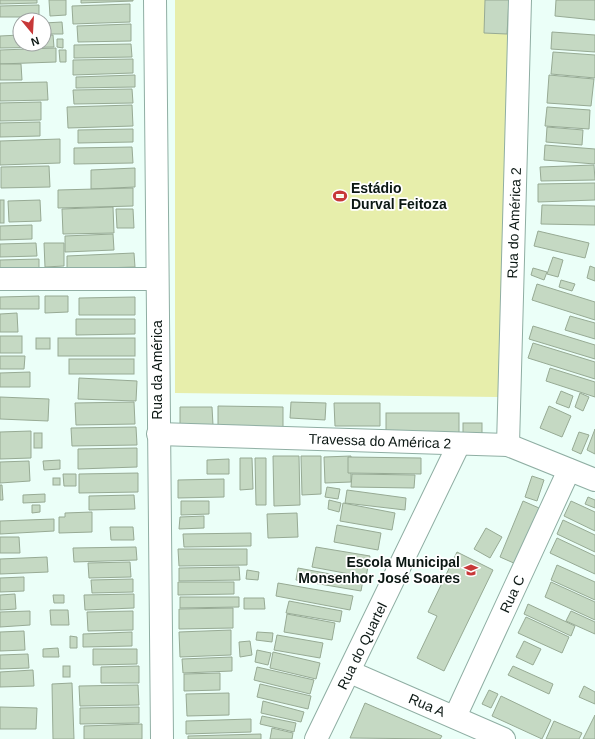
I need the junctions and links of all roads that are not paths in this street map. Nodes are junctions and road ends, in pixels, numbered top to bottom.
1 (155, 0) edge
2 (520, 0) edge
3 (0, 279) edge
4 (156, 279) junction
5 (158, 434) junction
6 (459, 444) junction
7 (508, 445) junction
8 (569, 470) junction
9 (595, 480) edge
10 (350, 672) junction
11 (456, 717) junction
12 (162, 739) edge
13 (316, 739) edge
14 (504, 739) edge

1 - 4 street, Rua da América
2 - 7 street, Rua do América 2
3 - 4 street
4 - 5 street, Rua da América
5 - 6 street, Travessa do América 2
5 - 12 street, Rua da América
6 - 7 street, Travessa do América 2
6 - 10 street, Rua do Quartel
7 - 8 street, Travessa do América 2
8 - 9 street, Travessa do América 2
8 - 11 street, Rua C
10 - 11 street, Rua A
10 - 13 street, Rua do Quartel
11 - 14 street, Rua A

